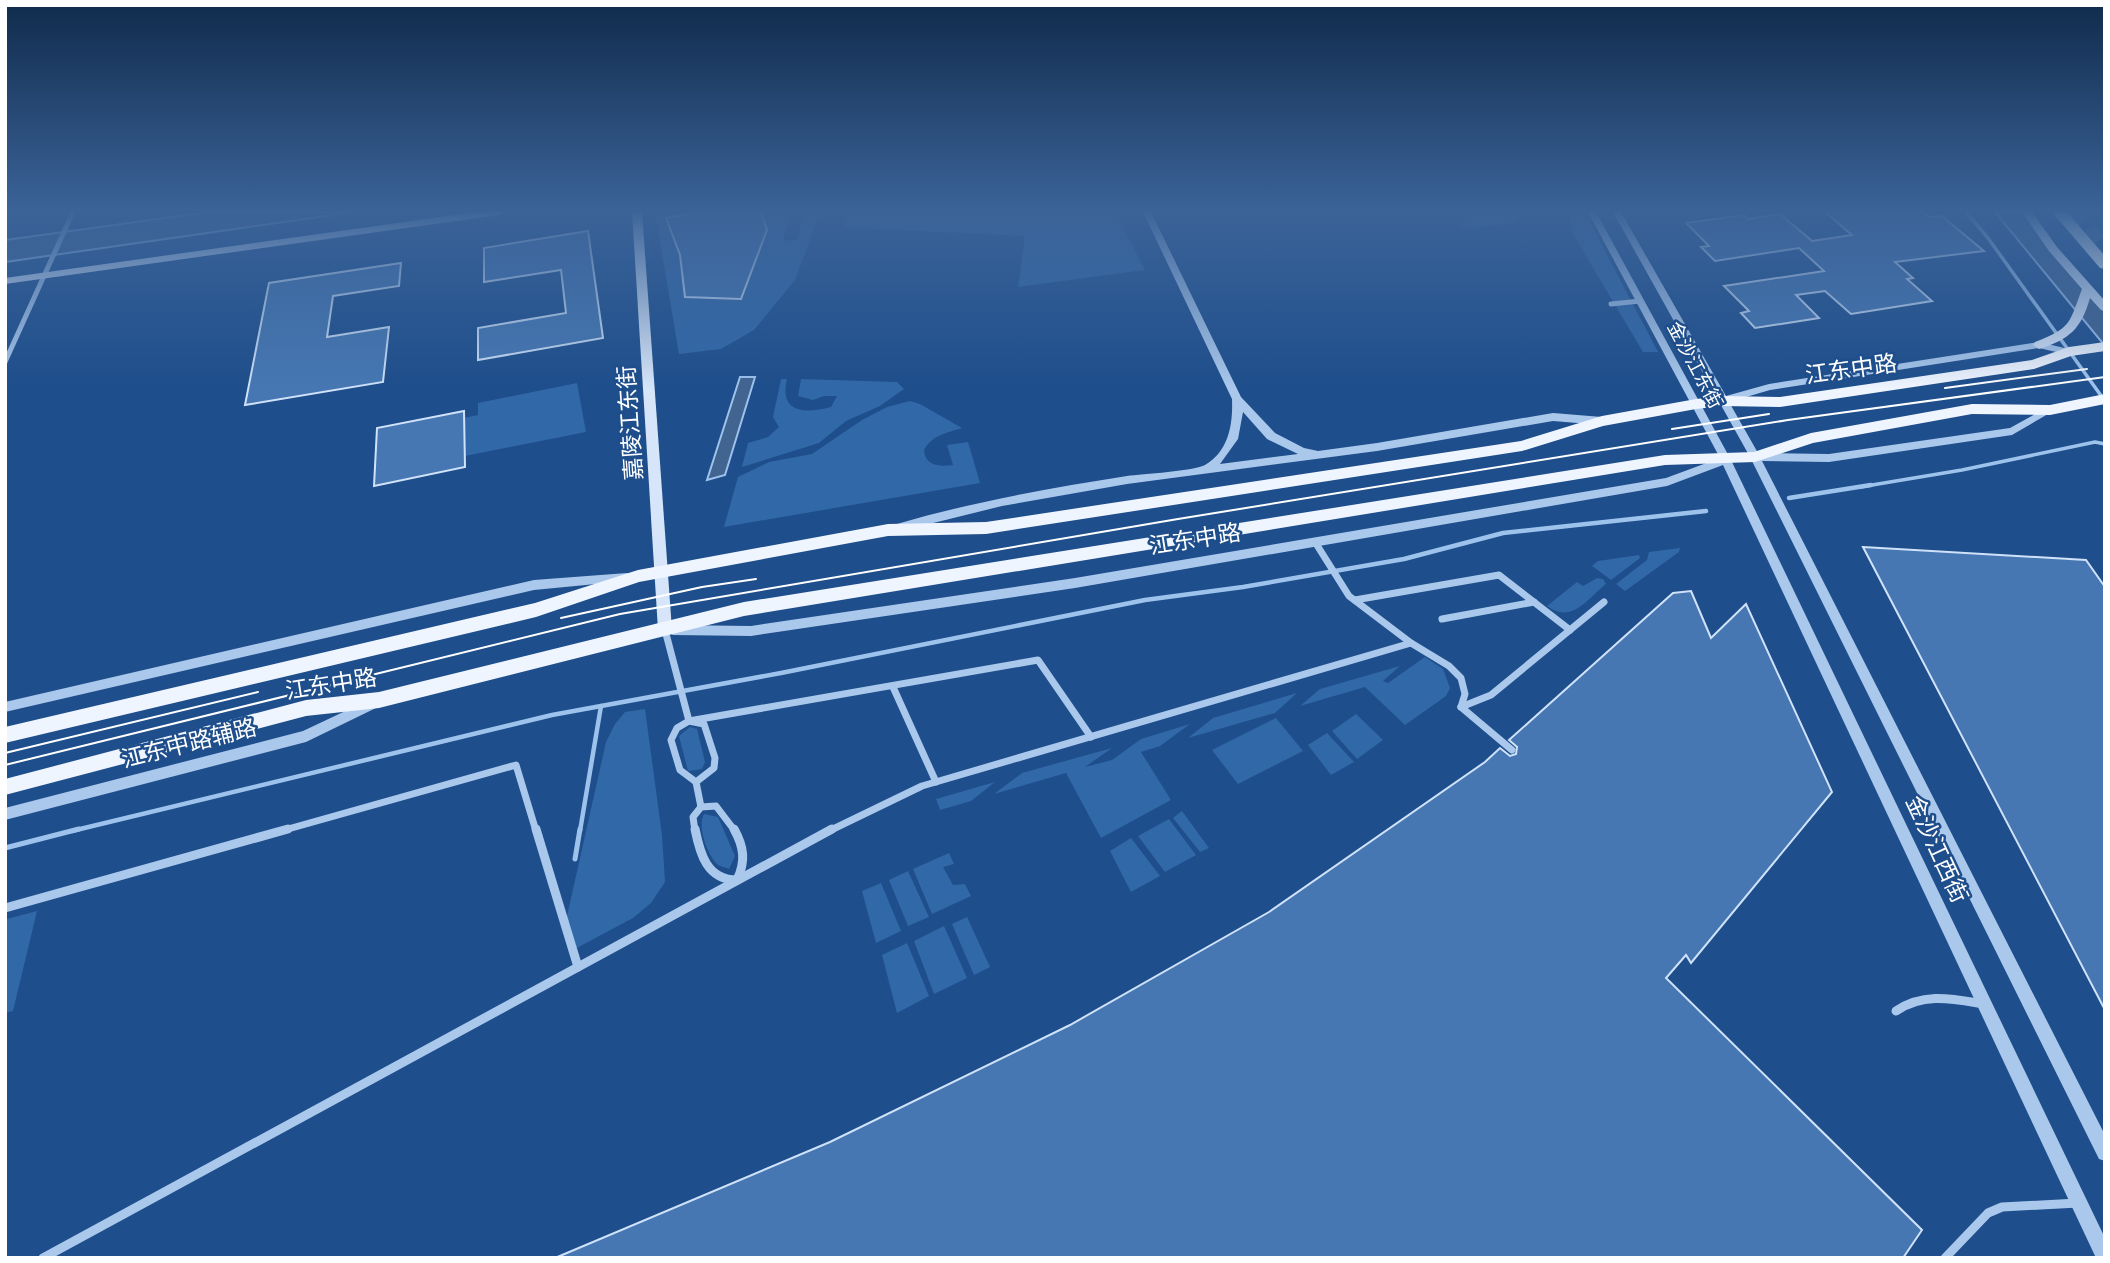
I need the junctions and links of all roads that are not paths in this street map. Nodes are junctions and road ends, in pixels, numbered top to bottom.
1 (47, 271) edge
2 (74, 271) edge
3 (641, 271) edge
4 (1175, 271) edge
5 (1624, 271) edge
6 (1650, 271) edge
7 (2072, 271) edge
8 (45, 275) junction
9 (5, 281) edge
10 (2087, 289) junction
11 (1640, 301) junction
12 (1611, 304) dead end
13 (2105, 308) edge
14 (2039, 345) junction
15 (2105, 346) edge
16 (2069, 352) junction
17 (5, 362) edge
18 (1237, 399) junction
19 (2105, 399) edge
20 (1723, 401) junction
21 (1696, 404) junction
22 (2078, 405) junction
23 (2050, 410) junction
24 (2105, 411) edge
25 (1602, 421) junction
26 (1323, 455) junction
27 (1755, 457) junction
28 (1726, 460) junction
29 (1206, 470) junction
30 (888, 530) junction
31 (1315, 542) junction
32 (661, 572) junction
33 (638, 576) junction
34 (1355, 600) junction
35 (1534, 602) junction
36 (1604, 602) dead end
37 (1442, 619) dead end
38 (666, 630) junction
39 (1570, 630) junction
40 (1411, 643) junction
41 (893, 687) junction
42 (379, 701) junction
43 (5, 706) edge
44 (1461, 707) junction
45 (690, 721) junction
46 (5, 735) edge
47 (1091, 737) junction
48 (1512, 750) dead end
49 (696, 782) junction
50 (936, 782) junction
51 (5, 786) edge
52 (701, 807) junction
53 (5, 814) edge
54 (737, 880) junction
55 (5, 908) edge
56 (578, 967) junction
57 (1985, 1004) junction
58 (1896, 1010) dead end
59 (2105, 1153) edge
60 (2079, 1203) junction
61 (43, 1258) edge
62 (1945, 1258) edge
63 (2105, 1258) edge

1 - 8 street
2 - 8 main road
3 - 32 main road, 嘉陵江东街
4 - 18 street
5 - 11 street, 金沙江东街
6 - 20 street, 金沙江东街
7 - 10 main road
8 - 9 main road
8 - 17 street
10 - 13 main road
10 - 14 main road
11 - 12 street
11 - 21 street, 金沙江东街
14 - 16 street
14 - 20 street
15 - 16 main road, 江东中路
16 - 20 main road, 江东中路
18 - 26 street
18 - 29 street
19 - 22 main road, 江东中路
20 - 21 main road, 江东中路
20 - 27 street, 金沙江东街
21 - 25 main road, 江东中路
21 - 28 street, 金沙江东街
22 - 23 main road, 江东中路
22 - 24 main road
23 - 27 main road, 江东中路
23 - 27 street, 江东中路
25 - 26 street, 江东中路
25 - 30 main road, 江东中路
26 - 29 street, 江东中路
27 - 28 main road, 江东中路
27 - 59 street, 金沙江西街
28 - 31 street, 江东中路
28 - 38 main road, 江东中路
28 - 57 street, 金沙江西街
29 - 30 street, 江东中路
30 - 32 main road, 江东中路
31 - 34 street
31 - 38 street, 江东中路
32 - 33 main road, 江东中路
32 - 38 main road, 嘉陵江东街
33 - 43 street, 江东中路
33 - 46 main road, 江东中路
34 - 35 street
34 - 40 street
35 - 37 street
35 - 39 street
36 - 39 street
38 - 42 main road, 江东中路
38 - 45 street
39 - 44 street
40 - 44 street
40 - 47 street
41 - 45 street
41 - 47 street
41 - 50 street
42 - 51 main road, 江东中路
42 - 53 street, 江东中路辅路
44 - 48 street
45 - 49 street
45 - 49 street
47 - 50 street
49 - 52 street
50 - 54 street
52 - 54 street
52 - 54 street
54 - 56 street
55 - 56 street
56 - 61 street
57 - 58 street
57 - 60 street, 金沙江西街
60 - 62 street
60 - 63 street, 金沙江西街

